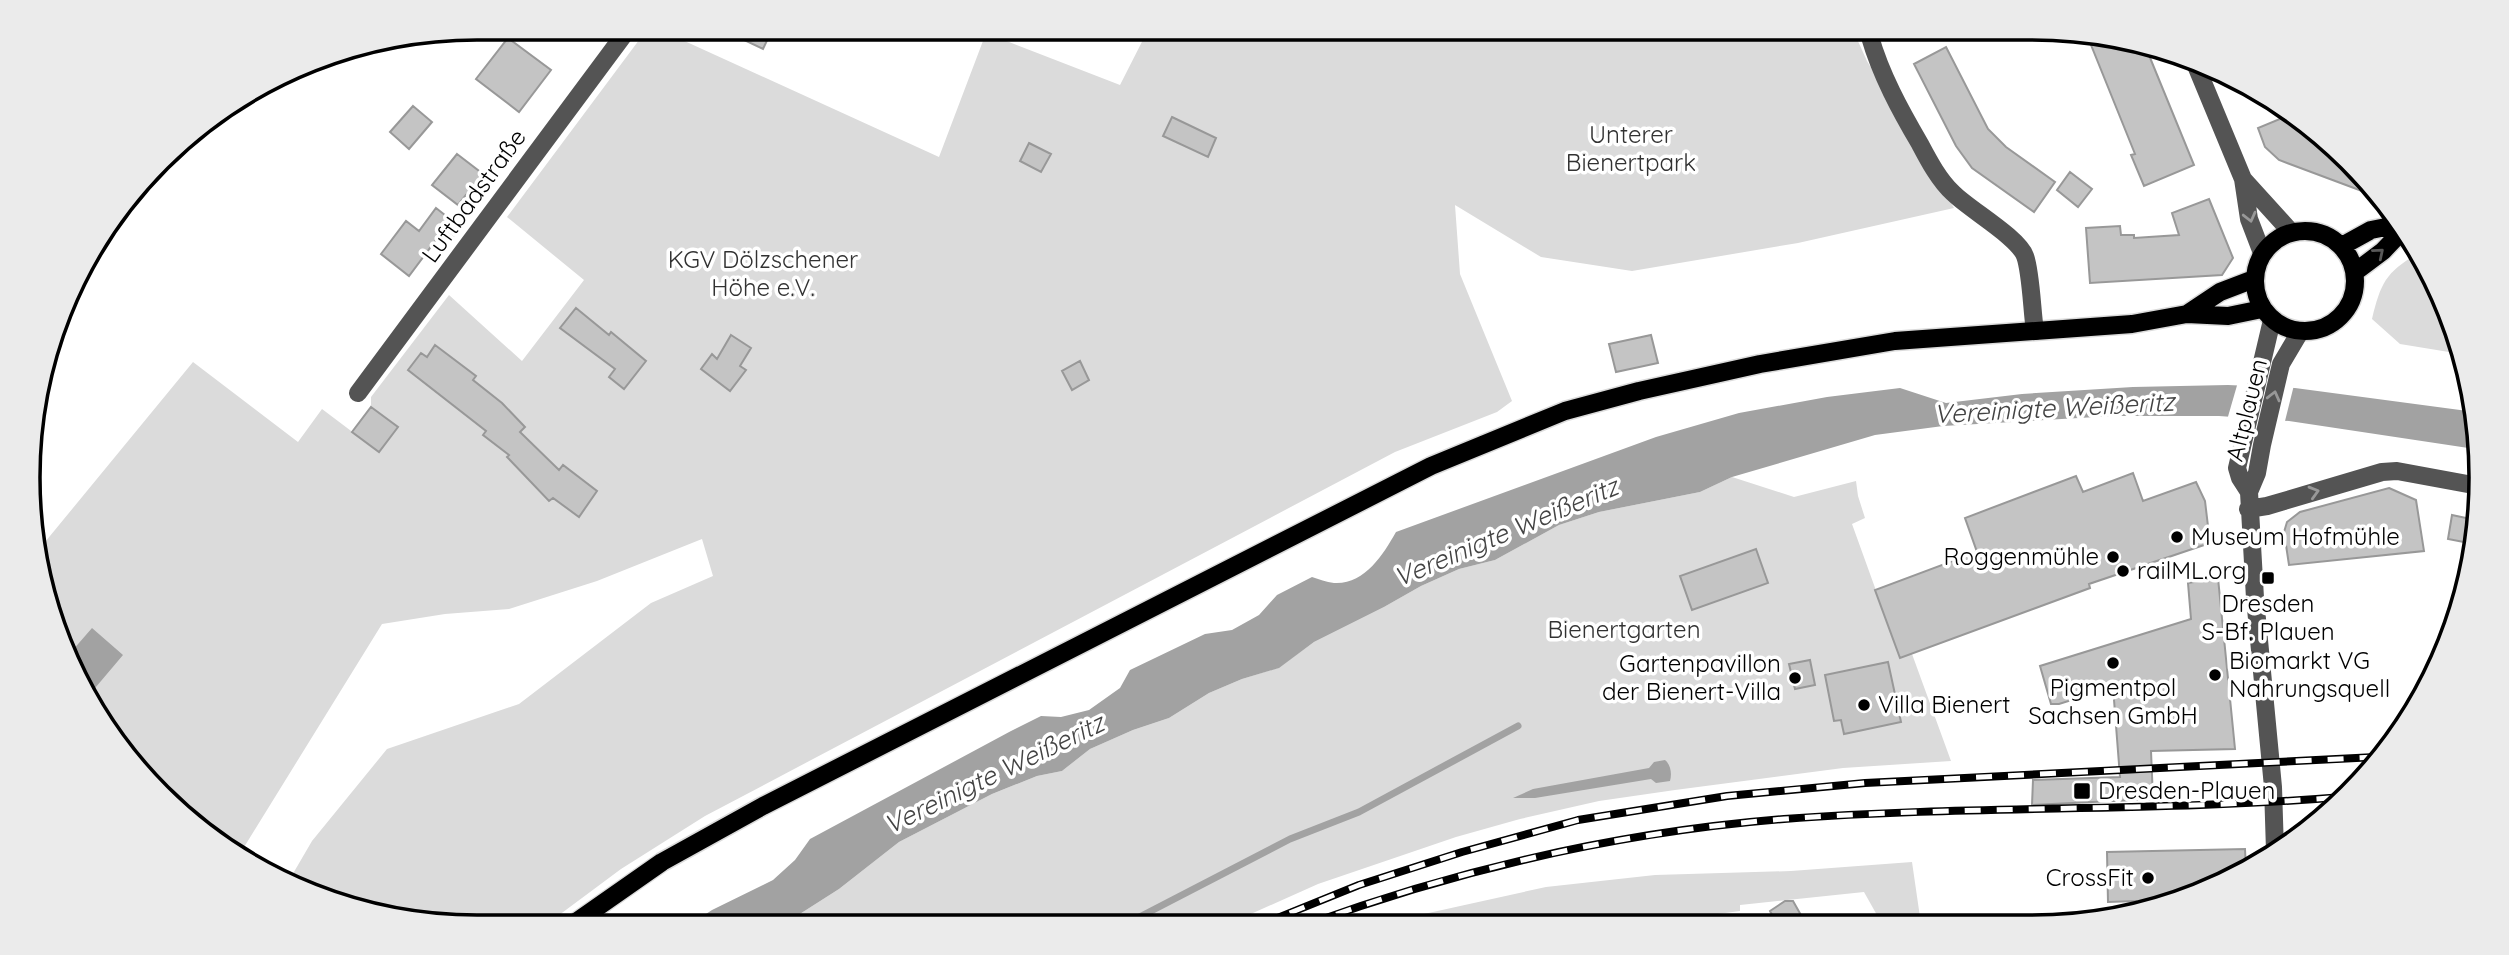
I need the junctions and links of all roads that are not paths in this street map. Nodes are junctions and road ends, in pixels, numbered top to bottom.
1 (620, 40) edge
2 (1871, 40) edge
3 (2200, 74) edge
4 (2243, 179) junction
5 (2389, 226) edge
6 (2291, 232) junction
7 (2397, 237) edge
8 (2342, 246) junction
9 (2262, 253) junction
10 (2355, 272) junction
11 (2254, 279) junction
12 (2187, 314) junction
13 (2267, 314) junction
14 (2035, 331) junction
15 (2300, 332) junction
16 (358, 393) dead end
17 (2469, 484) edge
18 (2249, 500) junction
19 (2275, 841) edge
20 (585, 915) edge

1 - 16 street, Luftbadstraße
2 - 14 street
3 - 4 street
4 - 6 street
4 -> 9 street
5 - 8 main road
6 - 8 main road
6 - 9 main road
10 -> 7 main road
8 - 10 main road
9 - 11 main road
10 - 15 main road
11 - 12 main road
11 - 13 main road
12 - 13 main road
12 - 14 main road
13 - 15 main road
13 - 18 street, Altplauen
14 - 20 main road
18 -> 15 street, Altplauen
18 -> 17 street
18 - 19 street

